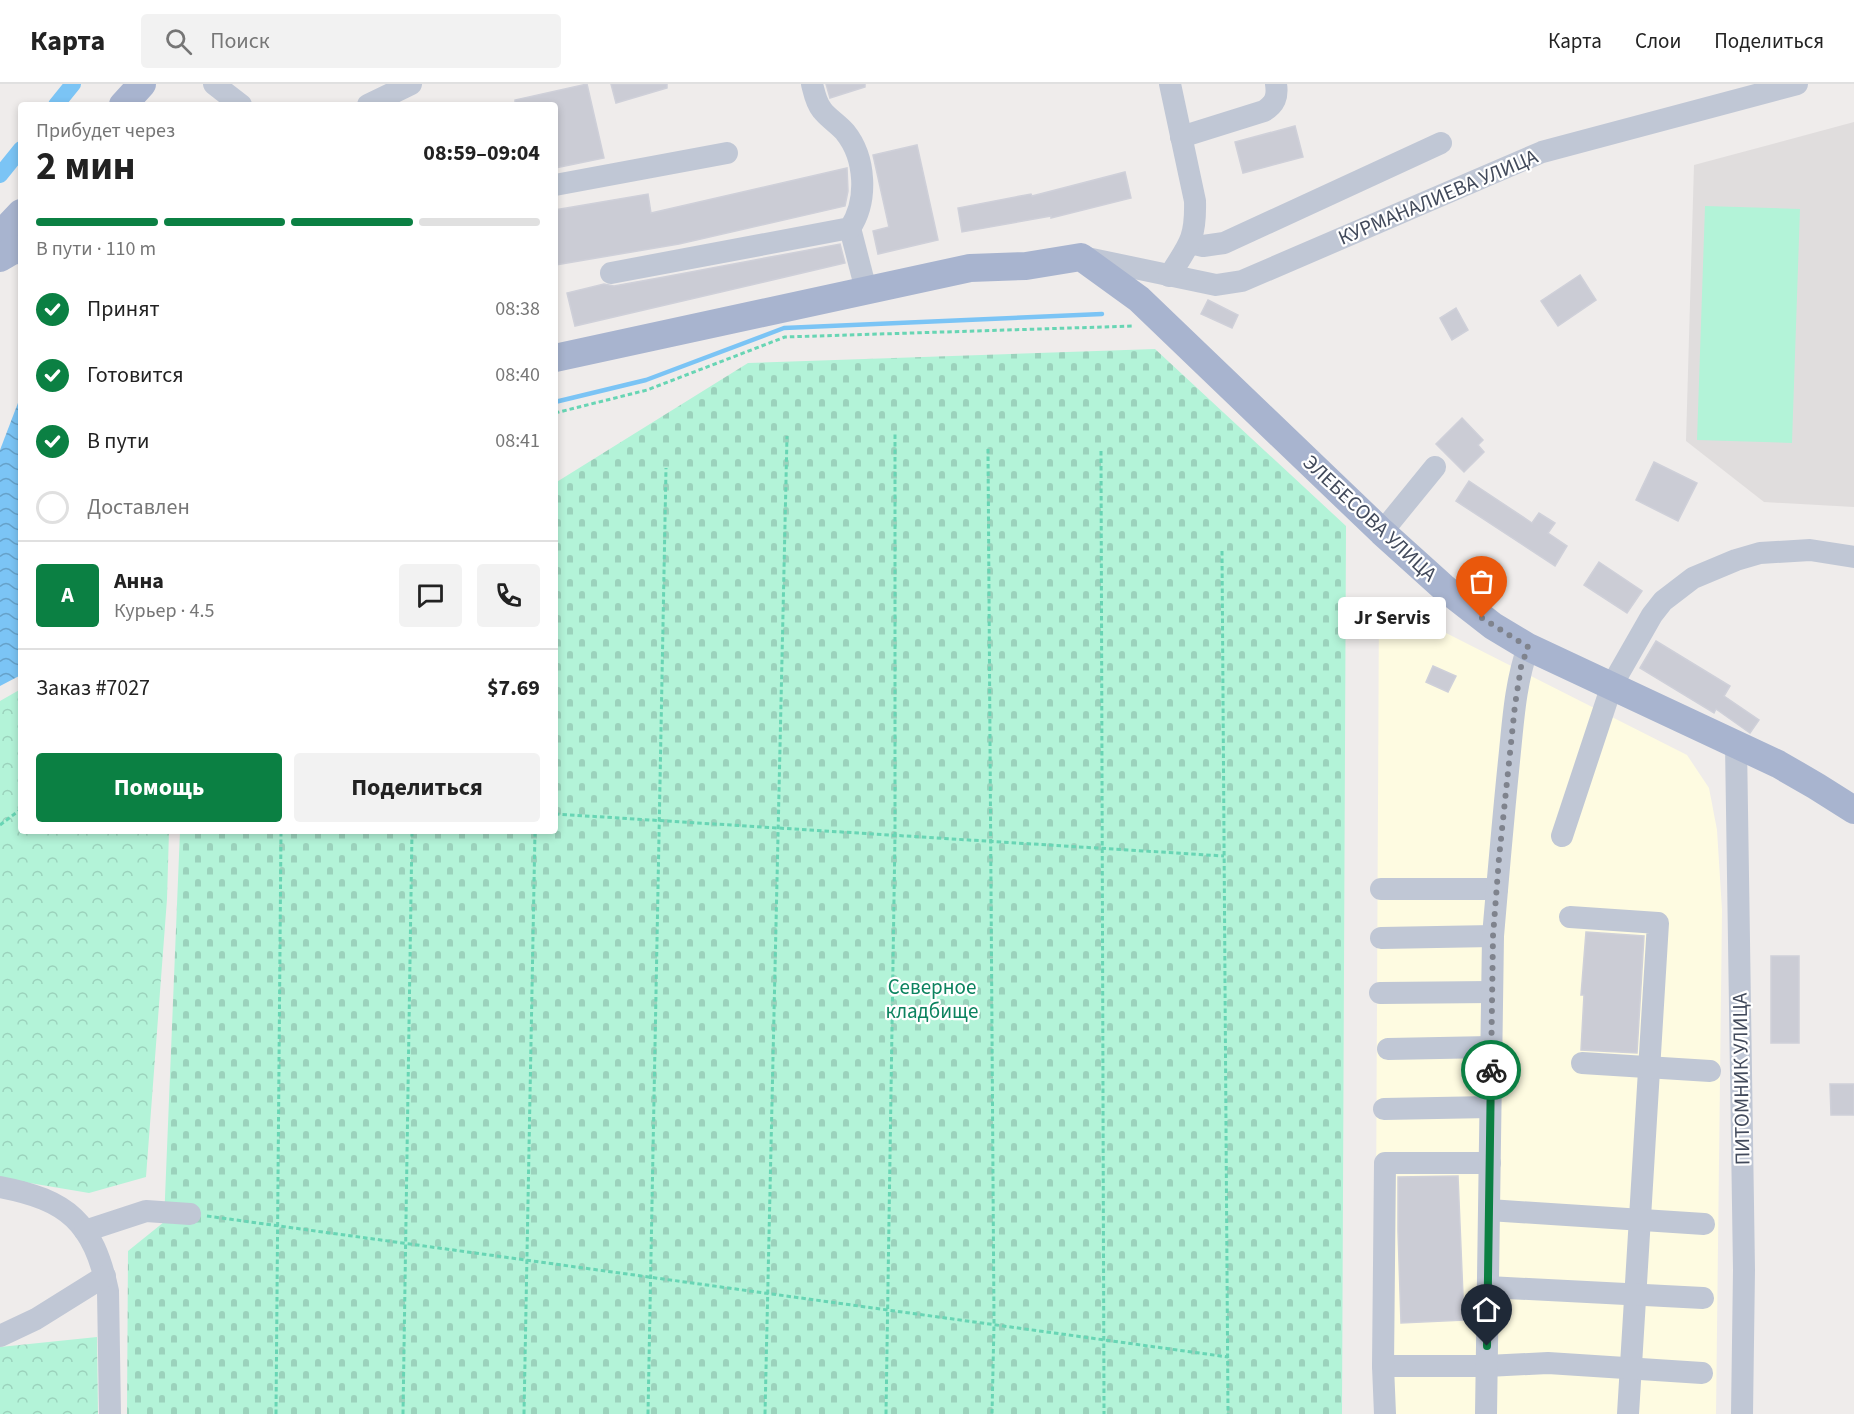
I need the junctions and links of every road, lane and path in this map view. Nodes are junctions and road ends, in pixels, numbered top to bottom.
1 (142, 84) edge
2 (214, 84) edge
3 (411, 84) edge
4 (812, 84) edge
5 (1170, 84) edge
6 (1276, 84) edge
7 (1797, 84) edge
8 (1719, 94) edge
9 (366, 98) edge
10 (126, 102) edge
11 (237, 102) edge
12 (1181, 137) junction
13 (1441, 143) dead end
14 (727, 153) dead end
15 (558, 184) edge
16 (18, 216) edge
17 (850, 228) junction
18 (0, 235) edge
19 (1190, 243) junction
20 (18, 250) edge
21 (1081, 257) junction
22 (0, 258) edge
23 (612, 273) dead end
24 (1169, 276) junction
25 (866, 290) junction
26 (1135, 326) dead end
27 (558, 357) edge
28 (558, 412) edge
29 (895, 432) dead end
30 (787, 436) dead end
31 (988, 449) dead end
32 (1101, 451) dead end
33 (1435, 467) dead end
34 (666, 468) dead end
35 (1382, 532) junction
36 (1222, 551) dead end
37 (1854, 557) edge
38 (1528, 647) junction
39 (1612, 685) junction
40 (1736, 744) junction
41 (1854, 810) edge
42 (18, 811) edge
43 (558, 814) edge
44 (659, 820) junction
45 (0, 825) edge
46 (778, 828) junction
47 (281, 834) edge
48 (412, 834) edge
49 (536, 834) edge
50 (895, 835) junction
51 (1562, 836) dead end
52 (991, 841) junction
53 (1102, 848) junction
54 (1224, 856) junction
55 (1381, 889) dead end
56 (1497, 889) junction
57 (1570, 917) dead end
58 (1493, 936) junction
59 (1381, 938) dead end
60 (1492, 992) junction
61 (1380, 993) dead end
62 (1491, 1047) junction
63 (1388, 1049) dead end
64 (1582, 1063) dead end
65 (1649, 1067) junction
66 (1710, 1071) dead end
67 (1491, 1107) junction
68 (1384, 1109) dead end
69 (1490, 1163) junction
70 (0, 1187) edge
71 (1489, 1210) junction
72 (190, 1214) joint
73 (1640, 1221) junction
74 (1704, 1224) dead end
75 (278, 1226) junction
76 (85, 1231) junction
77 (406, 1243) junction
78 (527, 1260) junction
79 (105, 1276) junction
80 (650, 1277) junction
81 (1488, 1287) junction
82 (768, 1293) junction
83 (1636, 1294) junction
84 (1703, 1298) dead end
85 (887, 1310) junction
86 (994, 1324) junction
87 (0, 1336) edge
88 (1104, 1340) junction
89 (1228, 1357) junction
90 (1383, 1366) junction
91 (1487, 1366) junction
92 (1631, 1367) junction
93 (1701, 1373) dead end
94 (110, 1414) edge
95 (276, 1414) edge
96 (403, 1414) edge
97 (524, 1414) edge
98 (648, 1414) edge
99 (765, 1414) edge
100 (886, 1414) edge
101 (992, 1414) edge
102 (1104, 1414) edge
103 (1228, 1414) edge
104 (1385, 1414) edge
105 (1486, 1414) edge
106 (1628, 1414) edge
107 (1742, 1414) edge

1 - 10 main road
2 - 11 street
3 - 9 street
4 - 17 street
5 - 12 street
6 - 12 street
7 - 8 street, КУРМАНАЛИЕВА УЛИЦА
8 - 24 street, КУРМАНАЛИЕВА УЛИЦА
12 - 19 street
13 - 19 street
14 - 15 street
16 - 18 main road
17 - 23 street
17 - 25 street
19 - 24 street
20 - 22 main road
21 - 24 street, КУРМАНАЛИЕВА УЛИЦА
21 - 25 main road
21 - 35 main road, ЭЛЕБЕСОВА УЛИЦА
25 - 27 main road
26 - 28 path
29 - 50 path
30 - 46 path
31 - 52 path
32 - 53 path
33 - 35 street
34 - 44 path
35 - 38 main road, ЭЛЕБЕСОВА УЛИЦА
36 - 54 path
37 - 39 street
38 - 39 main road, ЭЛЕБЕСОВА УЛИЦА
38 - 56 street
39 - 40 main road, ЭЛЕБЕСОВА УЛИЦА
39 - 51 street
40 - 41 main road, ЭЛЕБЕСОВА УЛИЦА
40 - 107 street, ПИТОМНИК УЛИЦА
42 - 45 path
43 - 44 path
44 - 46 path
44 - 80 path
46 - 50 path
46 - 82 path
47 - 75 path
48 - 77 path
49 - 78 path
50 - 52 path
50 - 85 path
52 - 53 path
52 - 86 path
53 - 54 path
53 - 88 path
54 - 89 path
55 - 56 street
56 - 58 street
57 - 65 street
58 - 59 street
58 - 60 street
60 - 61 street
60 - 62 street
62 - 63 street
62 - 67 street
64 - 65 street
65 - 66 street
65 - 73 street
67 - 68 street
67 - 69 street
69 - 71 street
69 - 90 street
70 - 76 street
71 - 73 street
71 - 81 street
72 - 75 path
72 - 76 street
73 - 74 street
73 - 83 street
75 - 77 path
75 - 95 path
76 - 79 street
77 - 78 path
77 - 96 path
78 - 80 path
78 - 97 path
79 - 87 street
79 - 94 street
80 - 82 path
80 - 98 path
81 - 83 street
81 - 91 street
82 - 85 path
82 - 99 path
83 - 84 street
83 - 92 street
85 - 86 path
85 - 100 path
86 - 88 path
86 - 101 path
88 - 89 path
88 - 102 path
89 - 103 path
90 - 91 street
90 - 104 street
91 - 92 street
91 - 105 street
92 - 93 street
92 - 106 street

